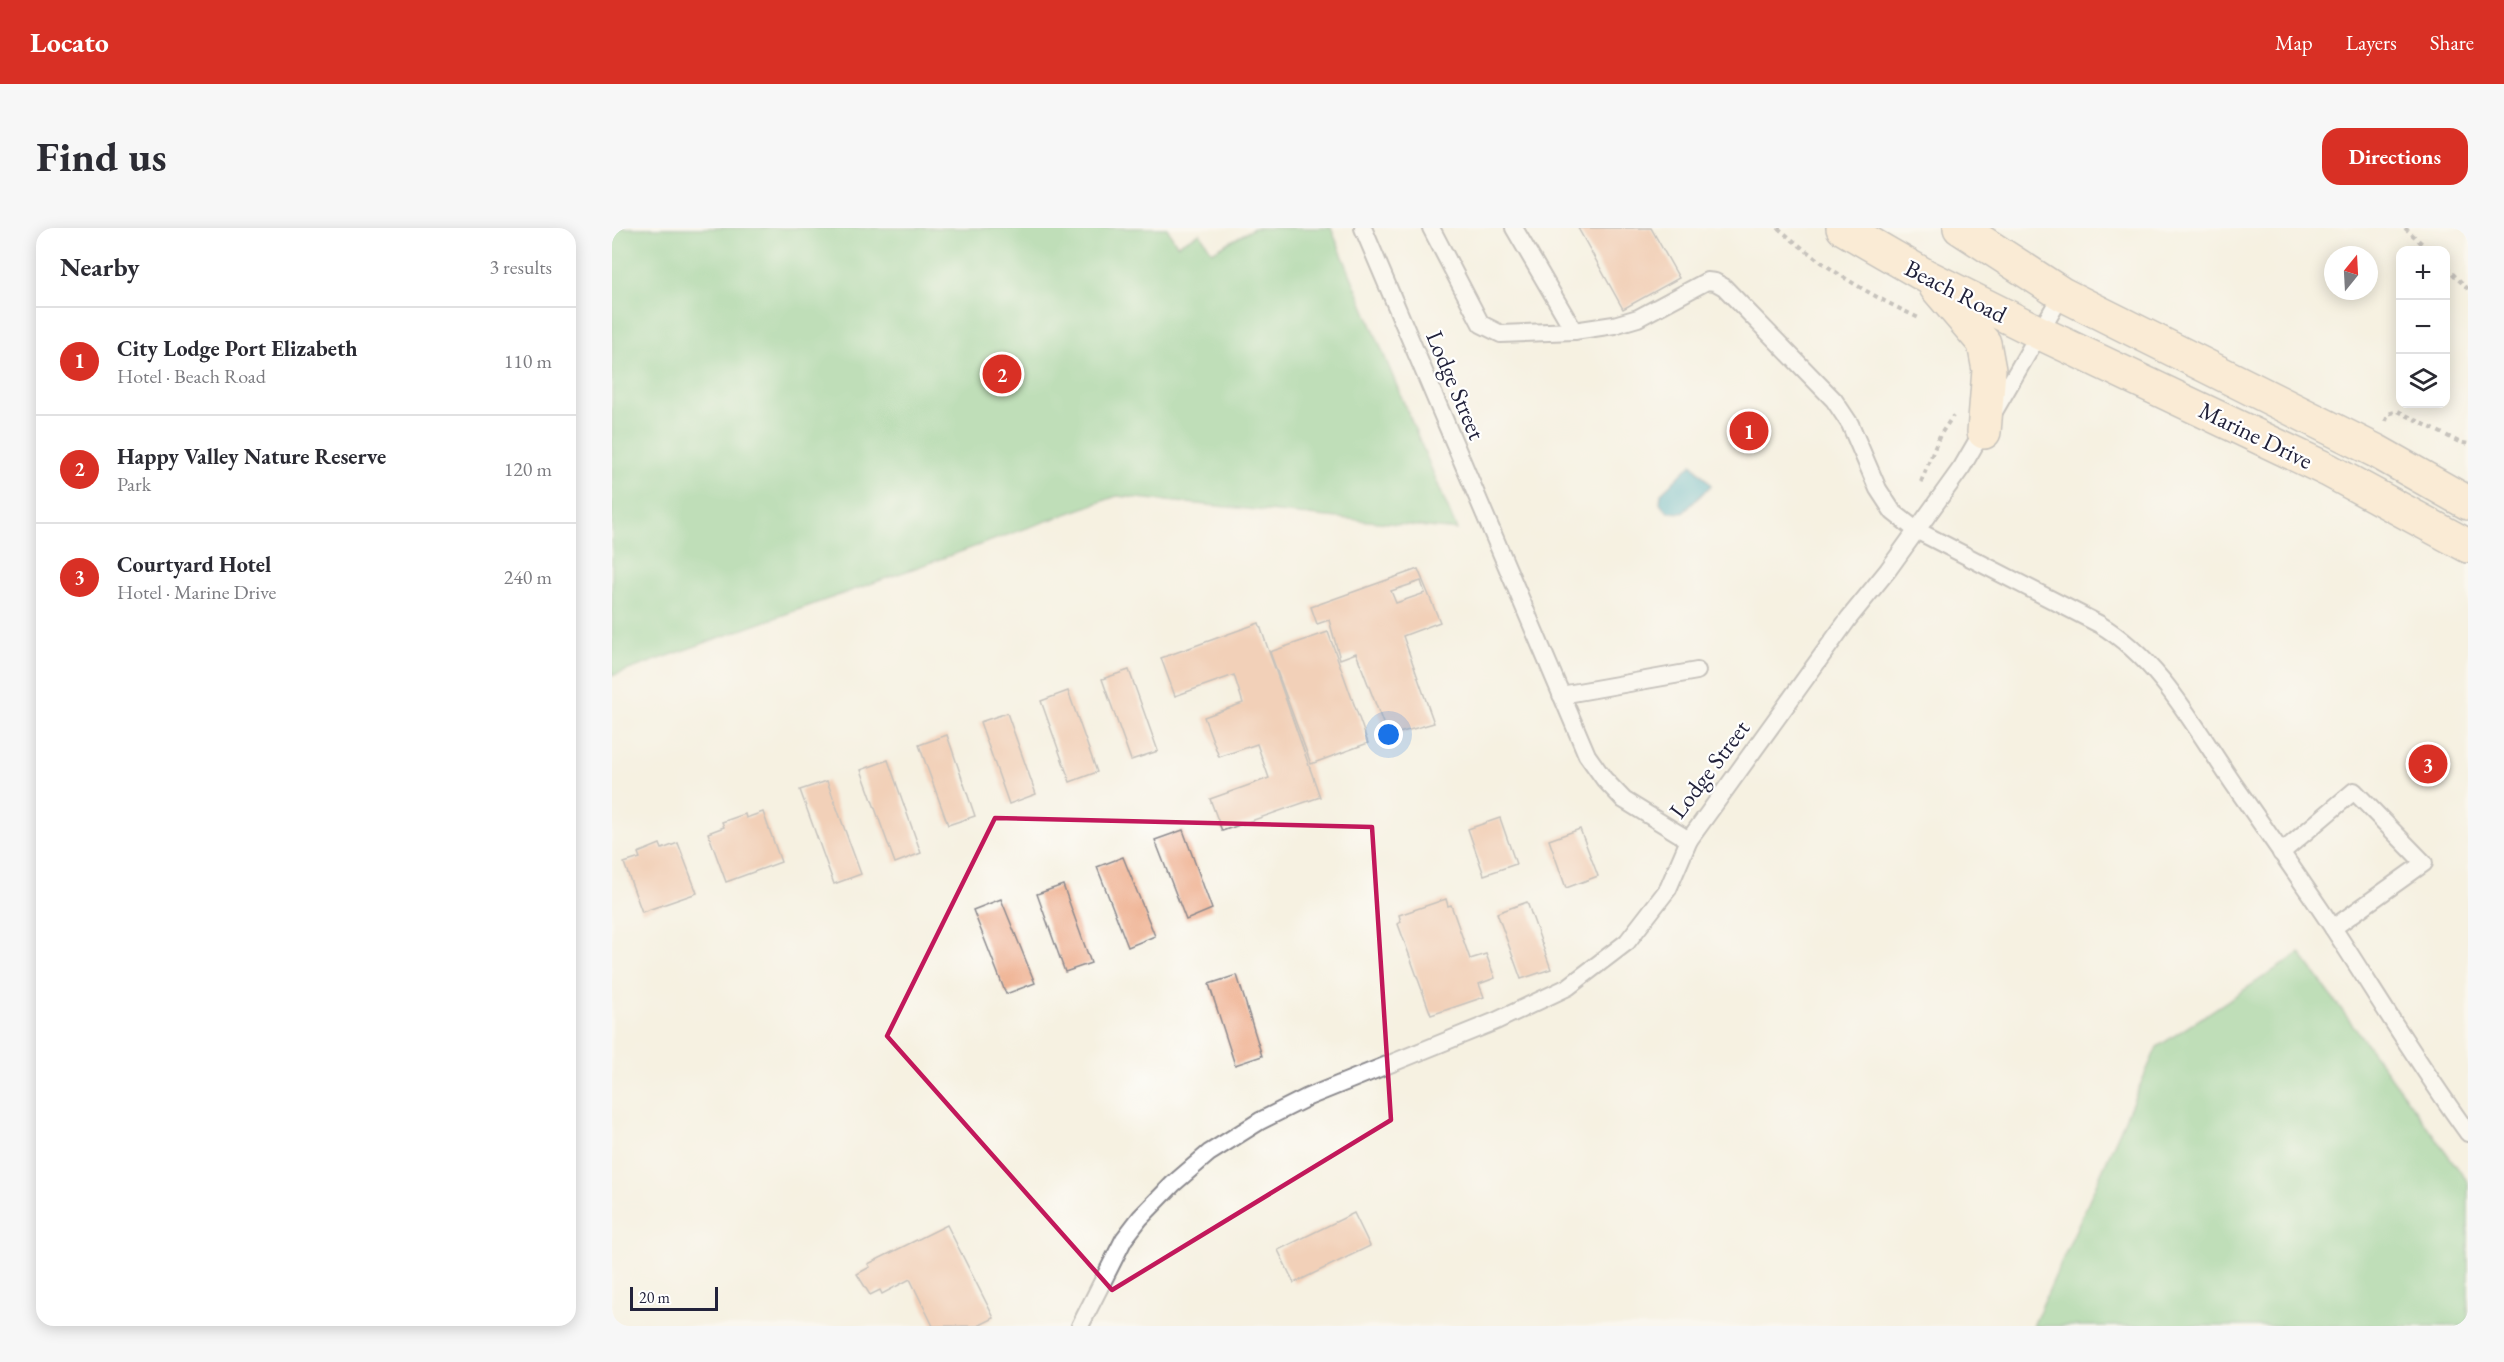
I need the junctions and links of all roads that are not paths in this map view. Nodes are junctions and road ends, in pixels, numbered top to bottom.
1 (1364, 228) edge
2 (1431, 228) edge
3 (1514, 228) edge
4 (1843, 228) edge
5 (1960, 228) edge
6 (1926, 276) junction
7 (2062, 294) junction
8 (1574, 331) junction
9 (2040, 333) junction
10 (1984, 432) junction
11 (2468, 503) edge
12 (1911, 525) junction
13 (2468, 546) edge
14 (1697, 671) dead end
15 (1561, 694) junction
16 (1689, 840) junction
17 (2281, 853) junction
18 (2332, 928) junction
19 (2468, 1133) edge
20 (1080, 1326) edge

1 - 15 lane, Lodge Street
2 - 8 lane
3 - 8 lane
4 - 6 main road, Beach Road
5 - 7 main road, Beach Road
6 - 9 main road, Beach Road
6 - 10 main road
7 - 9 lane, Lodge Street
7 - 11 main road, Marine Drive
8 - 12 lane
9 - 10 lane, Lodge Street
9 - 13 main road, Marine Drive
10 - 12 lane, Lodge Street
12 - 16 lane, Lodge Street
12 - 17 lane
14 - 15 lane
15 - 16 lane, Lodge Street
16 - 20 lane
17 - 18 lane
17 - 18 lane
18 - 19 lane

